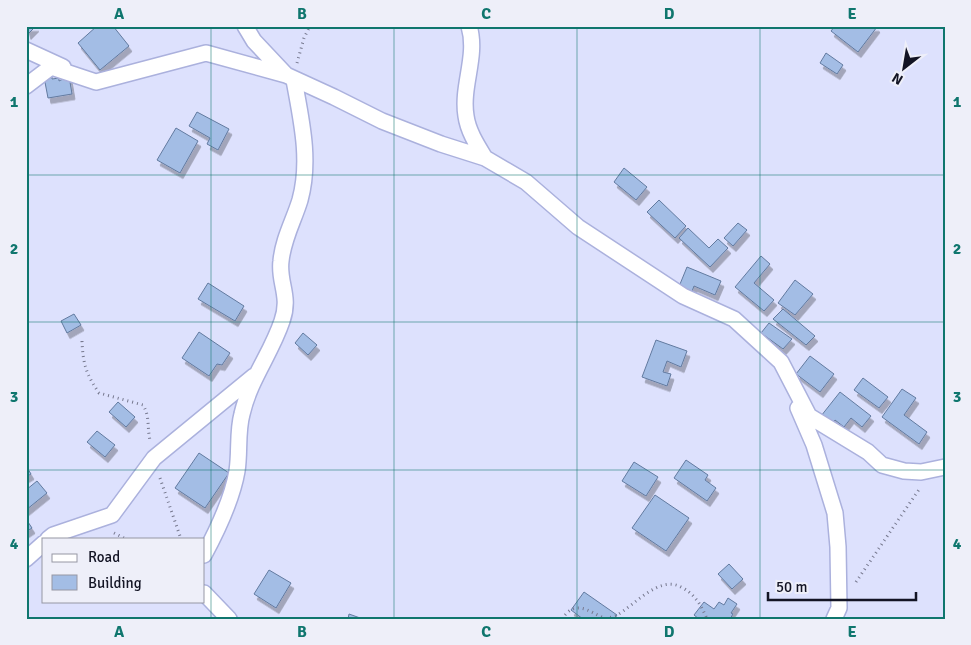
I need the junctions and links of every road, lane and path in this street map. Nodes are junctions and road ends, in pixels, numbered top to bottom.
1 (245, 26) edge
2 (310, 26) edge
3 (469, 26) edge
4 (26, 50) edge
5 (290, 78) junction
6 (96, 82) junction
7 (26, 86) edge
8 (484, 158) junction
9 (82, 341) dead end
10 (774, 355) junction
11 (256, 374) junction
12 (154, 458) junction
13 (939, 468) edge
14 (49, 538) edge
15 (181, 538) edge
16 (42, 545) edge
17 (205, 553) edge
18 (26, 559) edge
19 (205, 594) edge
20 (837, 613) edge
21 (229, 619) edge
22 (562, 619) edge
23 (606, 619) edge
24 (707, 619) edge

1 - 5 street
2 - 5 path
3 - 8 street
4 - 6 street
5 - 6 street
5 - 8 street
5 - 11 street
6 - 7 street
8 - 10 street
9 - 12 path
10 - 13 street
10 - 20 street
11 - 12 street
11 - 17 street
12 - 14 street
12 - 15 path
13 - 20 path
16 - 18 street
19 - 21 street
22 - 23 path
23 - 24 path

